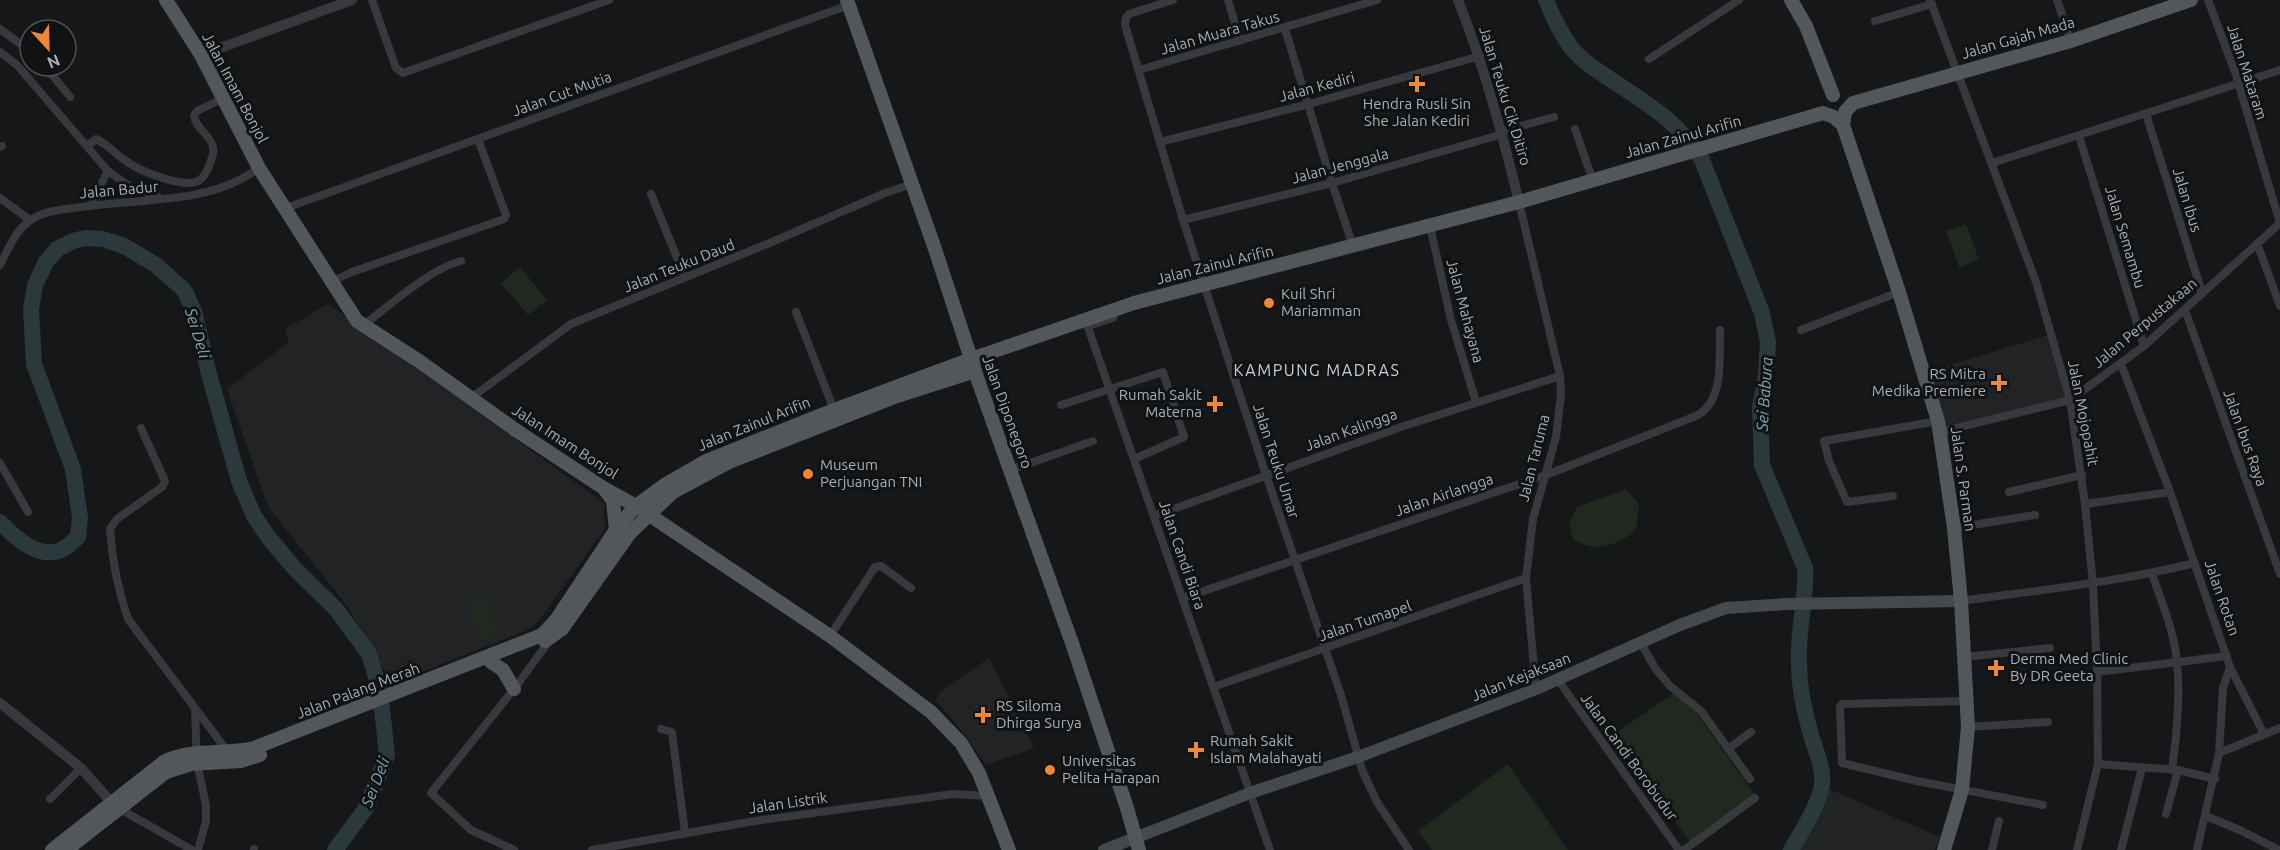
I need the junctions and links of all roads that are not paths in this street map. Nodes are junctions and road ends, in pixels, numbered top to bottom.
1 (166, 0) edge
2 (352, 0) edge
3 (372, 0) edge
4 (609, 0) edge
5 (1173, 0) edge
6 (1228, 0) edge
7 (1377, 0) edge
8 (1458, 0) edge
9 (1739, 0) edge
10 (1791, 0) edge
11 (2057, 0) edge
12 (2191, 0) edge
13 (2208, 0) edge
14 (1932, 1) edge
15 (848, 3) edge
16 (1875, 21) dead end
17 (1285, 28) junction
18 (0, 29) edge
19 (1240, 41) junction
20 (2071, 41) junction
21 (18, 42) edge
22 (0, 52) edge
23 (201, 55) junction
24 (1480, 56) junction
25 (1649, 59) dead end
26 (1139, 70) junction
27 (2280, 70) edge
28 (1958, 73) junction
29 (55, 78) edge
30 (2238, 85) junction
31 (1833, 95) junction
32 (70, 97) dead end
33 (224, 98) junction
34 (1309, 104) junction
35 (1852, 104) junction
36 (1823, 113) junction
37 (2146, 114) junction
38 (1554, 117) dead end
39 (1843, 125) junction
40 (1575, 129) dead end
41 (1502, 132) junction
42 (2079, 136) junction
43 (478, 139) junction
44 (1160, 142) junction
45 (87, 146) junction
46 (1992, 163) junction
47 (260, 168) junction
48 (108, 171) junction
49 (1593, 180) junction
50 (1332, 183) junction
51 (912, 184) junction
52 (651, 194) dead end
53 (0, 198) edge
54 (166, 199) junction
55 (1519, 202) junction
56 (90, 205) junction
57 (286, 208) junction
58 (30, 220) junction
59 (1183, 220) junction
60 (2280, 223) edge
61 (1430, 226) junction
62 (2257, 243) junction
63 (1353, 246) junction
64 (461, 261) dead end
65 (0, 265) edge
66 (685, 277) junction
67 (333, 281) junction
68 (1206, 284) junction
69 (1899, 292) junction
70 (2202, 294) junction
71 (2280, 306) edge
72 (2185, 310) junction
73 (796, 312) dead end
74 (1087, 323) junction
75 (364, 325) junction
76 (1720, 330) dead end
77 (1801, 330) dead end
78 (2144, 346) junction
79 (2121, 364) junction
80 (973, 365) junction
81 (1560, 376) junction
82 (1108, 388) junction
83 (471, 399) junction
84 (2070, 400) junction
85 (1476, 402) junction
86 (1061, 405) dead end
87 (834, 410) junction
88 (815, 423) junction
89 (1939, 427) junction
90 (141, 428) dead end
91 (1093, 441) dead end
92 (1134, 459) junction
93 (0, 463) edge
94 (1010, 470) junction
95 (1266, 475) junction
96 (1546, 475) junction
97 (2082, 475) junction
98 (602, 487) junction
99 (2009, 492) dead end
100 (2170, 492) junction
101 (1893, 496) dead end
102 (2085, 504) junction
103 (636, 506) junction
104 (28, 512) dead end
105 (648, 514) junction
106 (2035, 515) dead end
107 (1154, 516) junction
108 (1954, 528) junction
109 (616, 530) junction
110 (1295, 559) junction
111 (2195, 563) junction
112 (2152, 574) junction
113 (2280, 574) edge
114 (1526, 578) junction
115 (2093, 584) junction
116 (911, 588) dead end
117 (1183, 598) junction
118 (1961, 601) junction
119 (830, 636) junction
120 (552, 637) junction
121 (1641, 643) junction
122 (2050, 648) dead end
123 (1326, 649) junction
124 (2227, 656) junction
125 (1964, 657) junction
126 (491, 662) junction
127 (2177, 663) junction
128 (2230, 667) junction
129 (2097, 672) junction
130 (1558, 680) junction
131 (1213, 687) junction
132 (417, 689) junction
133 (514, 689) junction
134 (1536, 689) junction
135 (1966, 700) junction
136 (0, 703) edge
137 (195, 708) junction
138 (344, 717) junction
139 (2048, 722) dead end
140 (1968, 727) junction
141 (2280, 728) edge
142 (661, 729) dead end
143 (1751, 732) dead end
144 (2264, 734) junction
145 (1728, 749) junction
146 (228, 753) junction
147 (2219, 753) junction
148 (1358, 757) junction
149 (197, 758) junction
150 (2098, 764) junction
151 (81, 768) junction
152 (2142, 768) junction
153 (2175, 770) junction
154 (1750, 779) dead end
155 (2214, 779) junction
156 (1962, 790) junction
157 (1250, 793) junction
158 (990, 796) junction
159 (1755, 798) dead end
160 (50, 800) dead end
161 (2043, 805) dead end
162 (116, 806) junction
163 (2166, 814) dead end
164 (2206, 816) junction
165 (1999, 821) dead end
166 (685, 832) junction
167 (1137, 843) edge
168 (52, 850) edge
169 (66, 850) edge
170 (192, 850) edge
171 (198, 850) edge
172 (514, 850) edge
173 (592, 850) edge
174 (1009, 850) edge
175 (1104, 850) edge
176 (1270, 850) edge
177 (1409, 850) edge
178 (1682, 850) edge
179 (1944, 850) edge
180 (1992, 850) edge
181 (2077, 850) edge
182 (2121, 850) edge
183 (2197, 850) edge
184 (2279, 850) edge

1 - 23 main road, Jalan Imam Bonjol
2 - 23 street
3 - 4 street
5 - 26 street, Jalan Teuku Umar
6 - 19 street
7 - 17 street, Jalan Muara Takus
8 - 24 street, Jalan Teuku Cik Ditiro
9 - 25 street
10 - 31 main road
11 - 20 street
12 - 20 main road, Jalan Gajah Mada
13 - 30 street, Jalan Mataram
14 - 16 street
14 - 28 street, Jalan Mojopahit
15 - 43 street, Jalan Cut Mutia
15 - 51 main road, Jalan Diponegoro
17 - 19 street, Jalan Muara Takus
17 - 34 street
18 - 21 street
19 - 26 street, Jalan Muara Takus
20 - 28 main road, Jalan Gajah Mada
22 - 45 street
23 - 33 main road, Jalan Imam Bonjol
24 - 34 street, Jalan Kediri
24 - 41 street, Jalan Teuku Cik Ditiro
26 - 44 street, Jalan Teuku Umar
27 - 30 street
28 - 35 main road, Jalan Gajah Mada
28 - 46 street, Jalan Mojopahit
29 - 32 street
30 - 37 street
30 - 60 street, Jalan Mataram
31 - 35 main road
31 - 36 main road
33 - 45 street
33 - 47 main road, Jalan Imam Bonjol
34 - 44 street, Jalan Kediri
34 - 50 street
35 - 39 main road
36 - 39 main road
36 - 49 main road, Jalan Zainul Arifin
37 - 42 street
37 - 70 street, Jalan Ibus
38 - 41 street, Jalan Jenggala
39 - 69 main road, Jalan S. Parman
40 - 49 street
41 - 50 street, Jalan Jenggala
41 - 55 street, Jalan Teuku Cik Ditiro
42 - 46 street
42 - 78 street, Jalan Semambu
43 - 57 street, Jalan Cut Mutia
43 - 67 street
44 - 59 street, Jalan Teuku Umar
45 - 48 street
46 - 84 street, Jalan Mojopahit
47 - 54 street, Jalan Badur
47 - 57 main road, Jalan Imam Bonjol
48 - 54 street
48 - 56 street
49 - 55 main road, Jalan Zainul Arifin
50 - 59 street, Jalan Jenggala
50 - 63 street
51 - 66 street, Jalan Teuku Daud
51 - 80 main road, Jalan Diponegoro
52 - 66 street
53 - 58 street
54 - 56 street, Jalan Badur
55 - 61 main road, Jalan Zainul Arifin
55 - 81 street, Jalan Taruma
56 - 58 street, Jalan Badur
57 - 67 main road, Jalan Imam Bonjol
58 - 65 street
59 - 68 street, Jalan Teuku Umar
60 - 62 street, Jalan Perpustakaan
61 - 63 main road, Jalan Zainul Arifin
61 - 85 street, Jalan Mahayana
62 - 70 street, Jalan Perpustakaan
62 - 71 street
63 - 68 main road, Jalan Zainul Arifin
64 - 75 street
66 - 83 street, Jalan Teuku Daud
67 - 75 main road, Jalan Imam Bonjol
68 - 74 main road, Jalan Zainul Arifin
68 - 95 street, Jalan Teuku Umar
69 - 77 street
69 - 89 main road, Jalan S. Parman
70 - 72 street, Jalan Perpustakaan
72 - 78 street, Jalan Perpustakaan
72 - 113 street, Jalan Ibus Raya
73 - 87 street
74 - 80 main road, Jalan Zainul Arifin
74 - 82 street, Jalan Candi Biara
75 - 83 main road, Jalan Imam Bonjol
76 - 96 street, Jalan Airlangga
78 - 79 street, Jalan Perpustakaan
79 - 84 street, Jalan Perpustakaan
79 - 100 street, Jalan Rotan
80 - 87 main road, Jalan Zainul Arifin
80 - 88 main road, Jalan Zainul Arifin
80 - 94 main road, Jalan Diponegoro
81 - 85 street, Jalan Kalingga
81 - 96 street, Jalan Taruma
82 - 86 street
82 - 92 street, Jalan Candi Biara
82 - 92 street
83 - 98 main road, Jalan Imam Bonjol
84 - 89 street, Jalan Perpustakaan
84 - 97 street, Jalan Mojopahit
85 - 95 street, Jalan Kalingga
87 - 88 main road, Jalan Zainul Arifin
88 - 103 main road, Jalan Zainul Arifin
88 - 105 main road, Jalan Zainul Arifin
89 - 101 street, Jalan Perpustakaan
89 - 108 main road, Jalan S. Parman
90 - 137 street
91 - 94 street
92 - 107 street, Jalan Candi Biara
93 - 104 street
94 - 167 main road, Jalan Diponegoro
95 - 107 street, Jalan Kalingga
95 - 110 street, Jalan Teuku Umar
96 - 110 street, Jalan Airlangga
96 - 114 street, Jalan Taruma
97 - 99 street
97 - 102 street, Jalan Mojopahit
98 - 103 main road, Jalan Imam Bonjol
98 - 109 main road
100 - 102 street
100 - 111 street, Jalan Rotan
102 - 115 street, Jalan Mojopahit
103 - 105 main road, Jalan Imam Bonjol
103 - 109 main road, Jalan Palang Merah
105 - 119 main road, Jalan Imam Bonjol
105 - 120 main road, Jalan Palang Merah
106 - 108 street
107 - 117 street, Jalan Candi Biara
108 - 118 main road, Jalan S. Parman
109 - 132 main road, Jalan Palang Merah
110 - 117 street, Jalan Airlangga
110 - 123 street, Jalan Teuku Umar
111 - 112 street
111 - 124 street, Jalan Rotan
112 - 115 street
112 - 127 street
114 - 123 street, Jalan Tumapel
114 - 134 street, Jalan Taruma
115 - 118 street
115 - 129 street, Jalan Mojopahit
116 - 119 street
117 - 131 street, Jalan Candi Biara
118 - 121 main road, Jalan Kejaksaan
118 - 125 main road, Jalan S. Parman
119 - 158 main road, Jalan Imam Bonjol
120 - 126 main road, Jalan Palang Merah
120 - 133 street
121 - 130 main road, Jalan Kejaksaan
121 - 145 street
122 - 125 street
123 - 131 street, Jalan Tumapel
123 - 148 street, Jalan Teuku Umar
124 - 127 street
124 - 128 street, Jalan Rotan
125 - 135 main road, Jalan S. Parman
126 - 132 main road, Jalan Palang Merah
126 - 133 main road
127 - 129 street
127 - 153 street
128 - 144 street
128 - 147 street, Jalan Rotan
129 - 150 street, Jalan Mojopahit
130 - 134 main road, Jalan Kejaksaan
130 - 178 street, Jalan Candi Borobudur
131 - 157 street, Jalan Candi Biara
132 - 138 main road, Jalan Palang Merah
133 - 172 street
134 - 148 main road, Jalan Kejaksaan
135 - 140 main road, Jalan S. Parman
135 - 156 street
136 - 151 street
137 - 146 street
137 - 149 street
138 - 146 main road, Jalan Palang Merah
138 - 149 main road, Jalan Palang Merah
139 - 140 street
140 - 156 main road, Jalan S. Parman
141 - 144 street
142 - 166 street
143 - 145 street
144 - 147 street
145 - 154 street
146 - 149 main road, Jalan Palang Merah
147 - 155 street, Jalan Rotan
148 - 157 main road, Jalan Kejaksaan
148 - 177 street, Jalan Teuku Umar
149 - 162 main road, Jalan Palang Merah
149 - 171 street
150 - 152 street
150 - 181 street, Jalan Mojopahit
151 - 160 street
151 - 162 street
152 - 153 street
152 - 182 street
153 - 155 street
153 - 163 street
155 - 164 street, Jalan Rotan
156 - 161 street
156 - 179 main road, Jalan S. Parman
157 - 167 main road, Jalan Kejaksaan
157 - 176 street, Jalan Candi Biara
158 - 166 street, Jalan Listrik
158 - 174 main road, Jalan Imam Bonjol
159 - 178 street
162 - 168 main road, Jalan Palang Merah
162 - 169 main road, Jalan Palang Merah
162 - 170 street
164 - 183 street, Jalan Rotan
164 - 184 street
165 - 180 street
166 - 173 street, Jalan Listrik
167 - 175 main road, Jalan Kejaksaan

